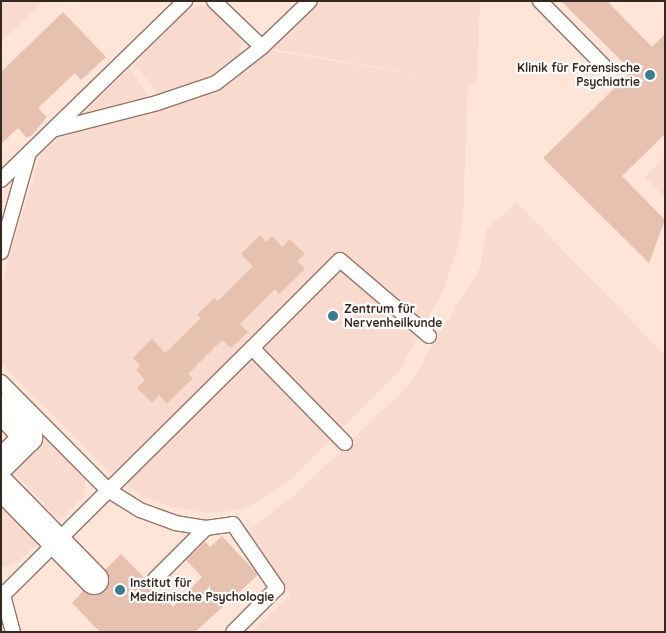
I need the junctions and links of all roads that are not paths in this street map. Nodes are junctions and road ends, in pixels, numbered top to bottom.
1 (185, 1) edge
2 (214, 1) edge
3 (310, 1) edge
4 (540, 1) edge
5 (262, 47) junction
6 (603, 65) dead end
7 (54, 130) junction
8 (29, 154) junction
9 (1, 180) edge
10 (1, 252) edge
11 (430, 336) dead end
12 (252, 348) junction
13 (1, 382) edge
14 (1, 408) edge
15 (345, 443) dead end
16 (1, 464) edge
17 (1, 485) edge
18 (108, 490) junction
19 (206, 528) junction
20 (56, 541) junction
21 (155, 579) dead end
22 (94, 580) dead end
23 (2, 595) edge
24 (13, 632) edge
25 (233, 632) edge

1 - 7 lane
2 - 5 lane
3 - 5 lane
4 - 6 lane
5 - 7 lane
7 - 8 lane
8 - 9 lane
8 - 10 lane
11 - 12 lane
12 - 15 lane
12 - 18 lane
13 - 18 lane
14 - 16 street
17 - 20 street
18 - 19 lane
18 - 20 lane
19 - 21 lane
19 - 25 lane
20 - 22 street
20 - 23 lane
23 - 24 lane

